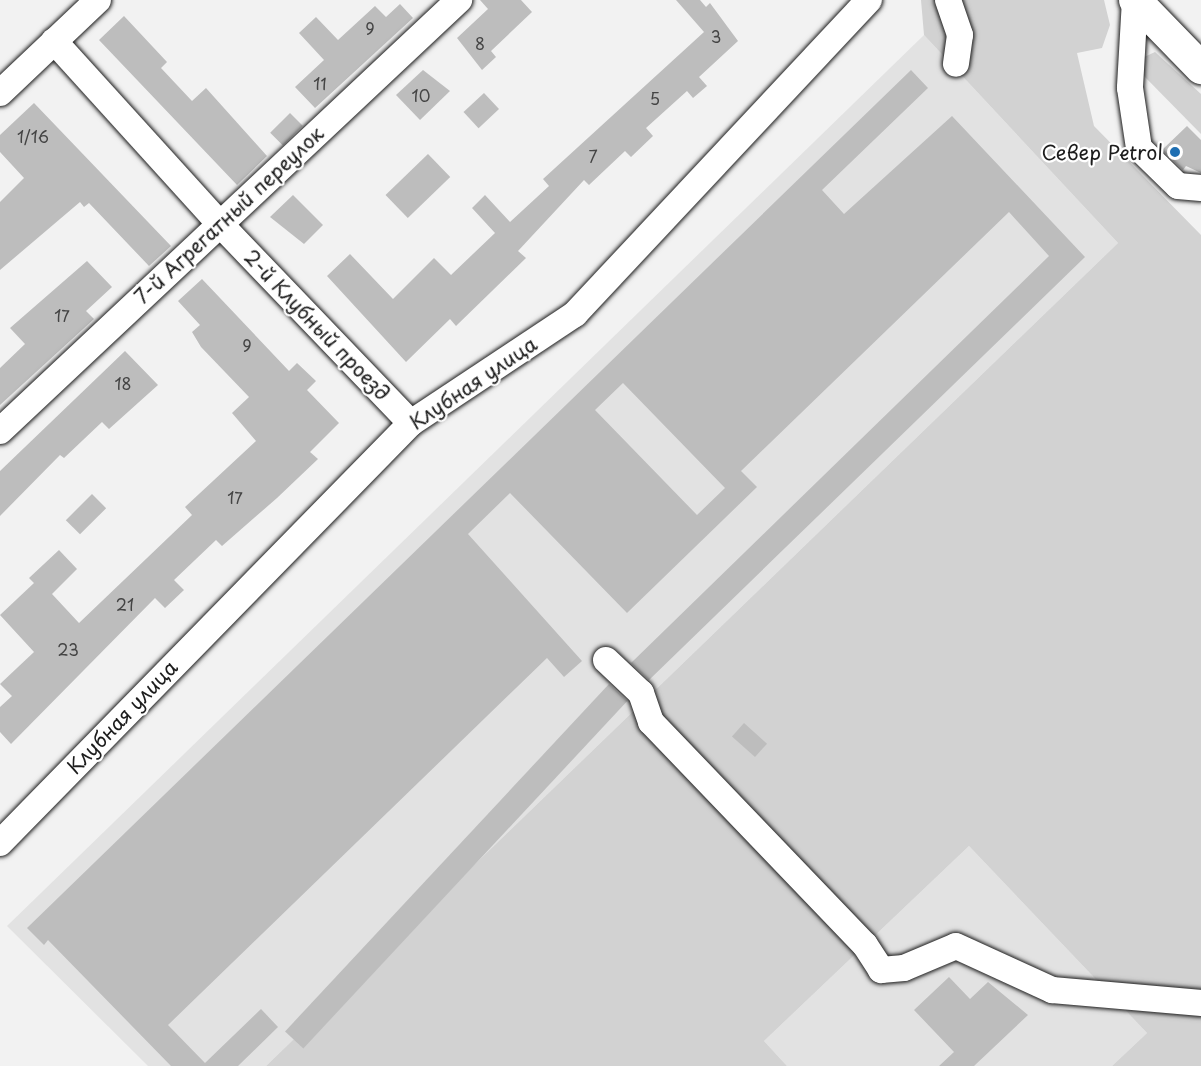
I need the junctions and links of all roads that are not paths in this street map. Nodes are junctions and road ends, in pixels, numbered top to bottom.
1 (98, 0) edge
2 (459, 0) edge
3 (869, 0) edge
4 (948, 0) edge
5 (1135, 0) edge
6 (54, 41) junction
7 (956, 64) dead end
8 (1201, 68) edge
9 (0, 93) edge
10 (1201, 188) edge
11 (220, 224) junction
12 (411, 423) junction
13 (0, 431) edge
14 (606, 660) dead end
15 (0, 843) edge
16 (1201, 1003) edge

1 - 6 street
2 - 11 street, 7-й Агрегатный переулок
3 - 12 street, Клубная улица
4 - 7 street
5 - 8 main road
5 - 10 street
6 - 9 street
6 - 11 street, 2-й Клубный проезд
11 - 12 street, 2-й Клубный проезд
11 - 13 street, 7-й Агрегатный переулок
12 - 15 street, Клубная улица
14 - 16 street

